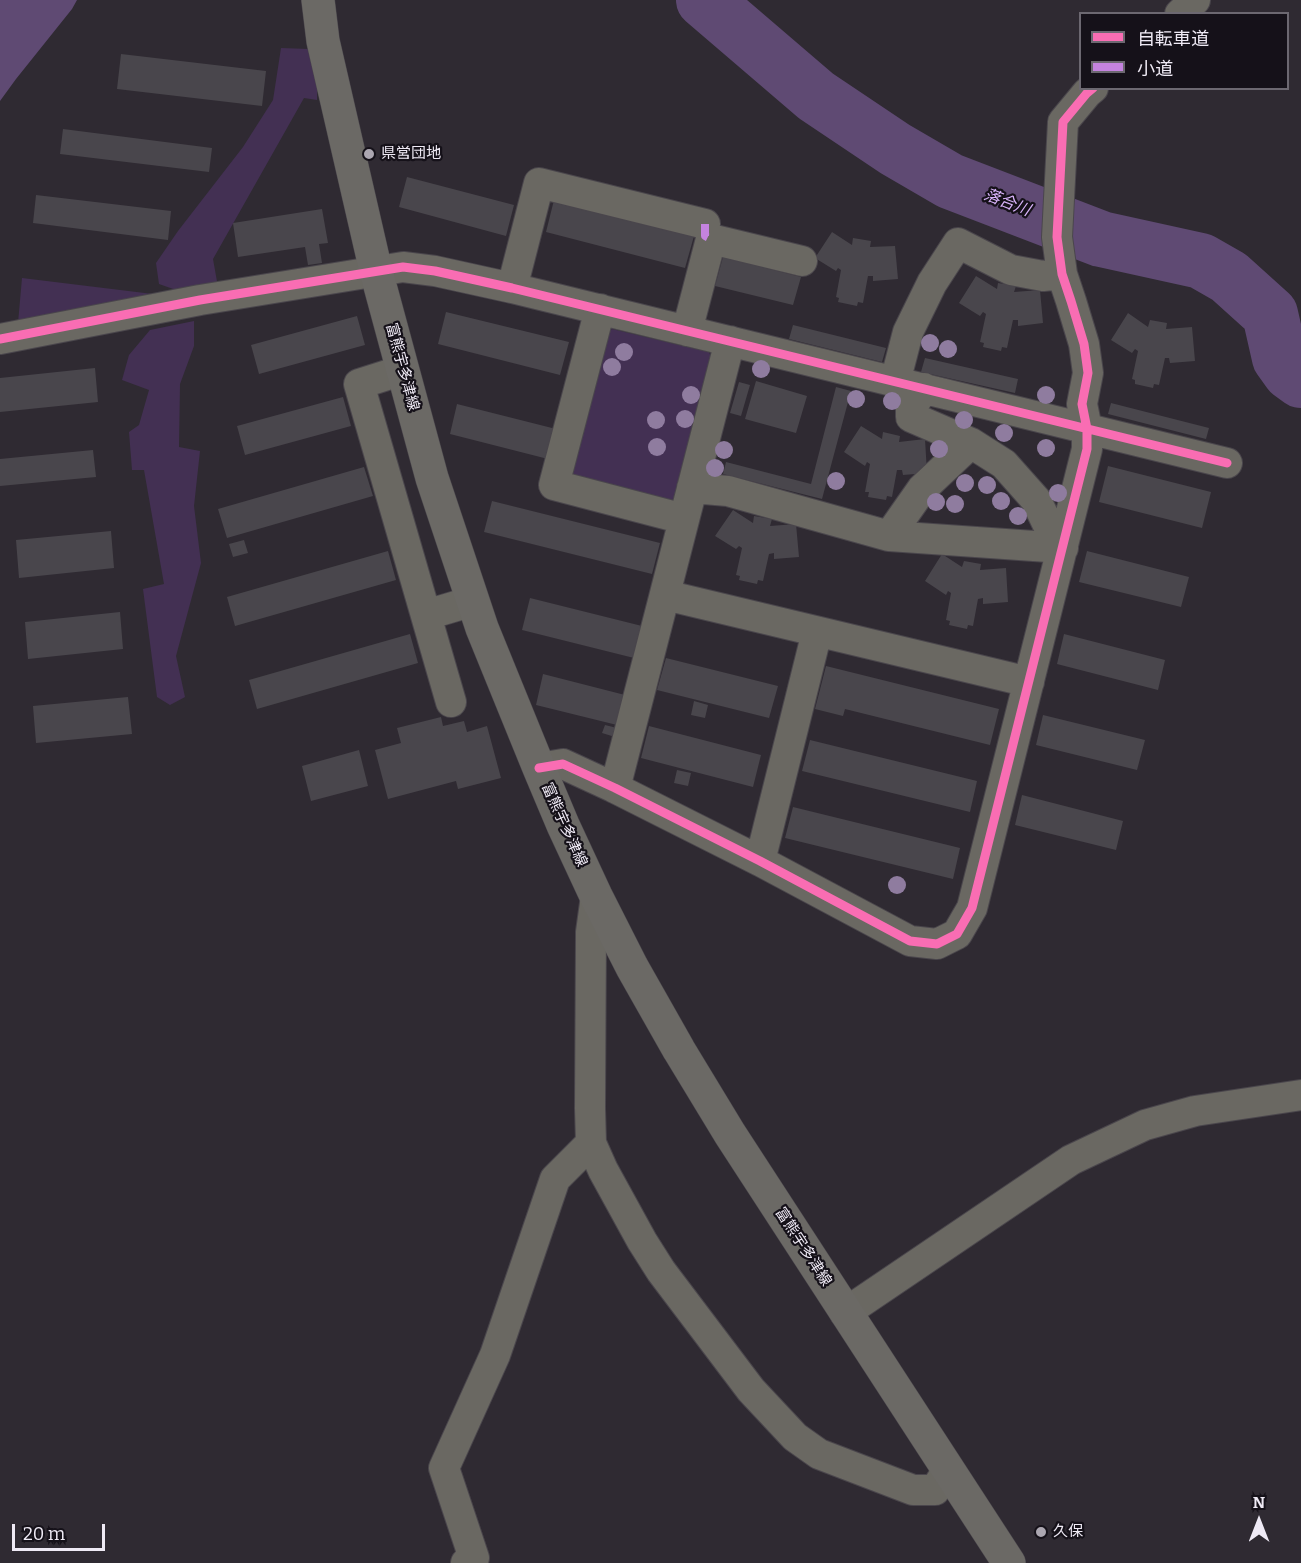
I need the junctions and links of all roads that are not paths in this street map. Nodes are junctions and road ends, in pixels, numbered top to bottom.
1 (318, 0) edge
2 (1195, 0) edge
3 (1182, 12) edge
4 (1092, 90) edge
5 (705, 224) dead end
6 (801, 261) dead end
7 (376, 271) junction
8 (1062, 274) junction
9 (512, 288) junction
10 (600, 309) junction
11 (687, 331) junction
12 (0, 339) edge
13 (730, 341) junction
14 (403, 370) junction
15 (909, 385) junction
16 (1087, 429) junction
17 (971, 443) junction
18 (1227, 463) dead end
19 (692, 488) junction
20 (684, 519) junction
21 (889, 536) junction
22 (1063, 548) junction
23 (664, 595) junction
24 (473, 601) junction
25 (426, 615) junction
26 (817, 632) junction
27 (1029, 682) junction
28 (451, 702) dead end
29 (539, 768) junction
30 (615, 788) junction
31 (760, 861) junction
32 (596, 896) junction
33 (1301, 1095) edge
34 (591, 1143) junction
35 (845, 1313) junction
36 (948, 1470) junction
37 (473, 1561) edge
38 (1010, 1563) edge

1 - 7 main road, 富熊宇多津線
2 - 3 street
4 - 8 street
5 - 9 street
6 - 11 street
7 - 9 street
7 - 12 street
7 - 14 main road, 富熊宇多津線
8 - 15 street
8 - 16 street
9 - 10 street
10 - 11 street
10 - 20 street
11 - 13 street
13 - 15 street
13 - 19 street
14 - 24 main road, 富熊宇多津線
14 - 25 street
15 - 16 street
15 - 17 street
16 - 18 street
16 - 22 street
17 - 21 street
17 - 22 street
19 - 20 street
19 - 21 street
20 - 23 street
21 - 22 street
22 - 27 street
23 - 26 street
23 - 30 street
24 - 25 street
24 - 29 main road, 富熊宇多津線
25 - 28 street
26 - 27 street
26 - 31 street
27 - 31 street
29 - 30 street
29 - 32 main road, 富熊宇多津線
30 - 31 street
32 - 34 street
32 - 35 main road, 富熊宇多津線
33 - 35 street
34 - 36 street
34 - 37 street
35 - 36 main road, 富熊宇多津線
36 - 38 main road, 富熊宇多津線

